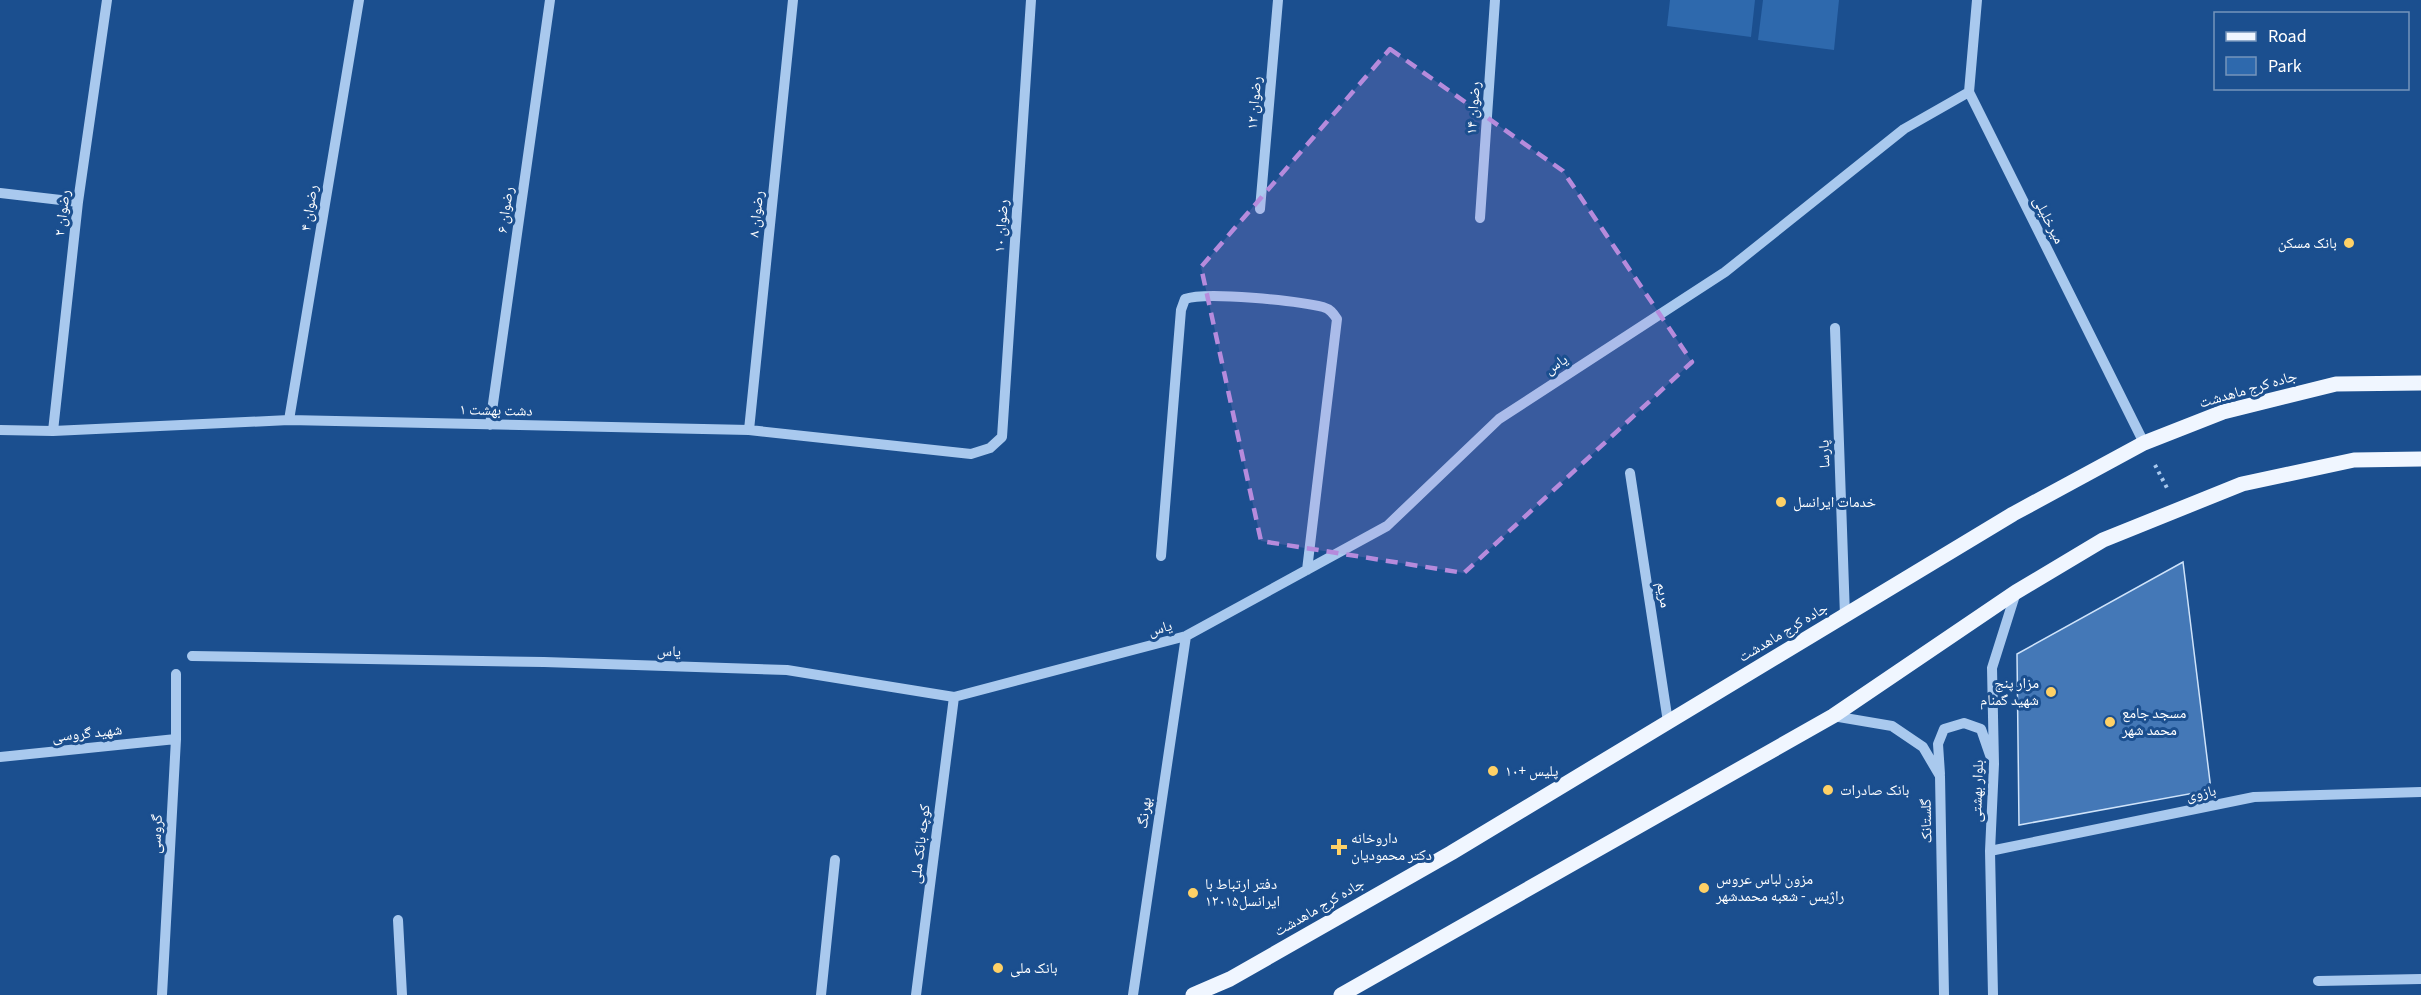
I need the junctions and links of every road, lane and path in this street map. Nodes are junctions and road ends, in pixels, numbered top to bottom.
1 (107, 0) edge
2 (359, 0) edge
3 (550, 0) edge
4 (793, 0) edge
5 (1031, 0) edge
6 (1278, 0) edge
7 (1495, 0) edge
8 (1977, 0) edge
9 (1969, 92) junction
10 (0, 193) edge
11 (78, 202) junction
12 (1260, 209) dead end
13 (1480, 218) dead end
14 (1835, 328) dead end
15 (2421, 383) edge
16 (289, 420) junction
17 (490, 424) junction
18 (0, 430) edge
19 (749, 430) junction
20 (53, 431) junction
21 (2144, 443) junction
22 (990, 448) joint
23 (2421, 459) edge
24 (1630, 473) dead end
25 (2178, 510) junction
26 (1161, 556) dead end
27 (1307, 570) junction
28 (2016, 592) junction
29 (1845, 615) junction
30 (1186, 636) junction
31 (192, 657) dead end
32 (176, 674) dead end
33 (954, 697) junction
34 (1833, 716) junction
35 (1668, 722) junction
36 (176, 739) junction
37 (0, 757) edge
38 (1994, 764) junction
39 (1940, 776) junction
40 (2421, 792) edge
41 (1990, 851) junction
42 (835, 860) dead end
43 (398, 920) dead end
44 (2421, 979) edge
45 (2318, 981) dead end
46 (162, 995) edge
47 (402, 995) edge
48 (821, 995) edge
49 (916, 995) edge
50 (1132, 995) edge
51 (1192, 995) edge
52 (1341, 995) edge
53 (1944, 995) edge
54 (1994, 995) edge

1 - 11 street, رضوان ۲
2 - 16 street, رضوان ۴
3 - 17 street, رضوان ۶
4 - 19 street, رضوان ۸
5 - 22 street, رضوان ۱۰
6 - 12 street, رضوان ۱۲
7 - 13 street, رضوان ۱۴
8 - 9 street
9 - 21 street, میرخلیلی
9 - 27 street, یاس
10 - 11 street
11 - 20 street, رضوان ۲
14 - 29 street, پارسا
15 - 21 main road, جاده کرج ماهدشت
16 - 17 street, دشت بهشت ۱
16 - 20 street, دشت بهشت ۱
17 - 19 street, دشت بهشت ۱
18 - 20 street, دشت بهشت ۱
19 - 22 street, دشت بهشت ۱
21 - 25 path
21 - 29 main road, جاده کرج ماهدشت
23 - 25 main road
24 - 35 street, مریم
25 - 28 main road
26 - 27 street
27 - 30 street, یاس
28 - 34 main road
28 - 38 street, بلوار بهشتی
29 - 35 main road, جاده کرج ماهدشت
30 - 33 street, یاس
30 - 50 street, بهرنگ
31 - 33 street, یاس
32 - 36 street, گروسی
33 - 49 street, کوچه بانک ملی
34 - 39 street, گلستانک
34 - 52 main road
35 - 51 main road, جاده کرج ماهدشت
36 - 37 street, شهید گروسی
36 - 46 street, گروسی
38 - 39 street
38 - 41 street, بلوار بهشتی
39 - 53 street, گلستانک
40 - 41 street, بازوی
41 - 54 street, بلوار بهشتی
42 - 48 street
43 - 47 street
44 - 45 street

